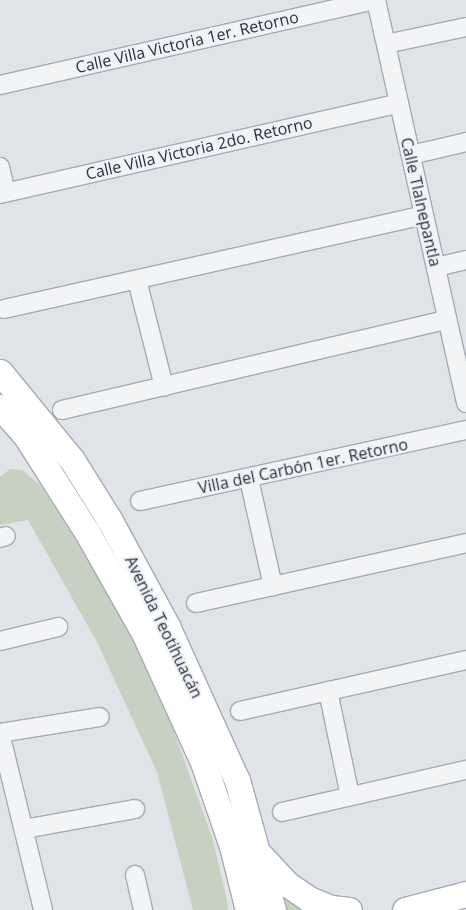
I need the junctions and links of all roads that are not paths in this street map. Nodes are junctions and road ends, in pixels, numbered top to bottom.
1 (375, 0) edge
2 (466, 26) edge
3 (386, 44) junction
4 (0, 85) edge
5 (399, 103) junction
6 (466, 142) edge
7 (410, 155) junction
8 (0, 167) edge
9 (3, 193) edge
10 (424, 215) junction
11 (466, 260) edge
12 (436, 267) junction
13 (137, 280) junction
14 (4, 309) dead end
15 (448, 320) junction
16 (0, 372) edge
17 (463, 373) edge
18 (164, 386) junction
19 (466, 403) edge
20 (0, 407) edge
21 (62, 410) dead end
22 (466, 430) edge
23 (249, 479) junction
24 (140, 501) dead end
25 (466, 543) edge
26 (273, 586) junction
27 (196, 603) dead end
28 (58, 627) dead end
29 (0, 641) edge
30 (466, 660) edge
31 (328, 691) junction
32 (240, 711) dead end
33 (100, 717) dead end
34 (0, 733) edge
35 (466, 770) edge
36 (350, 796) junction
37 (135, 809) dead end
38 (282, 812) dead end
39 (24, 829) junction
40 (259, 854) junction
41 (135, 875) dead end
42 (466, 894) edge
43 (43, 910) edge
44 (143, 910) edge
45 (248, 910) edge
46 (273, 910) edge
47 (350, 910) edge
48 (405, 910) edge

1 - 3 street, Calle Tlalnepantla
1 - 4 street, Calle Villa Victoria 1er. Retorno
2 - 3 street
3 - 5 street, Calle Tlalnepantla
5 - 7 street, Calle Tlalnepantla
5 - 9 street, Calle Villa Victoria 2do. Retorno
6 - 7 street
7 - 10 street, Calle Tlalnepantla
8 - 9 street
10 - 12 street, Calle Tlalnepantla
10 - 13 street
11 - 12 street
12 - 15 street, Calle Tlalnepantla
13 - 14 street
13 - 18 street
15 - 17 street, Calle Tlalnepantla
15 - 18 street
16 - 40 main road, Avenida Teotihuacán
17 - 19 street, Calle Tlalnepantla
18 - 21 street
20 - 45 main road, Avenida Teotihuacán
22 - 23 street, Villa del Carbón 1er. Retorno
23 - 24 street, Villa del Carbón 1er. Retorno
23 - 26 street
25 - 26 street
26 - 27 street
28 - 29 street
30 - 31 street
31 - 32 street
31 - 36 street
33 - 34 street
34 - 39 street
35 - 36 street
36 - 38 street
37 - 39 street
39 - 43 street
40 - 46 main road, Avenida Teotihuacán
40 - 47 main road
41 - 44 street
42 - 48 main road

